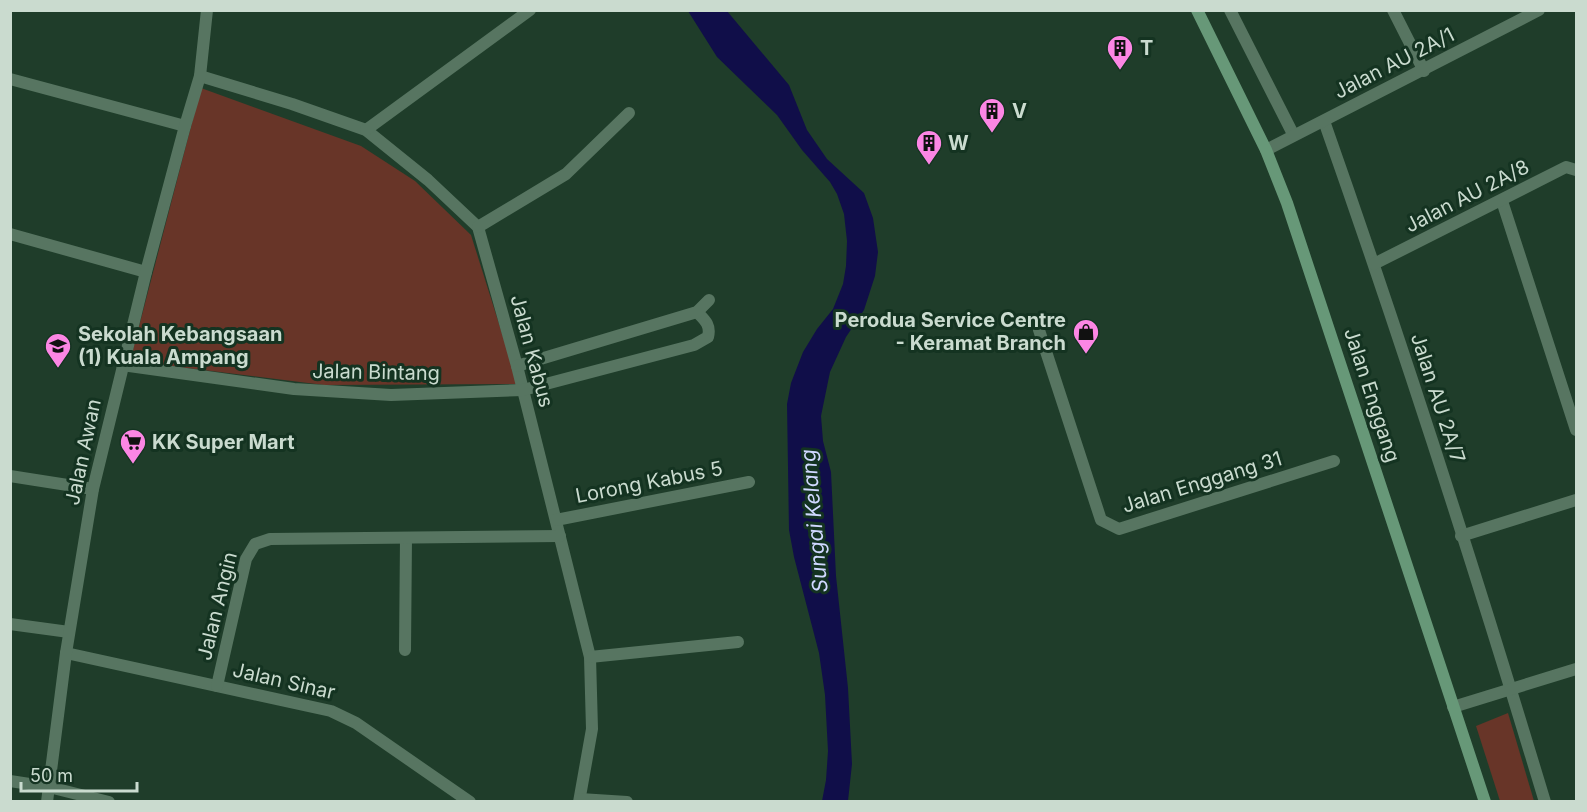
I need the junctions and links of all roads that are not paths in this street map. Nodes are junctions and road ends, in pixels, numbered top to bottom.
1 (207, 10) edge
2 (530, 10) edge
3 (1197, 10) edge
4 (1230, 10) edge
5 (1393, 10) edge
6 (1539, 10) edge
7 (1424, 71) junction
8 (200, 76) junction
9 (10, 79) edge
10 (629, 113) dead end
11 (1324, 121) junction
12 (185, 126) junction
13 (366, 130) junction
14 (1293, 134) junction
15 (1266, 150) junction
16 (1576, 170) edge
17 (1502, 201) junction
18 (478, 227) junction
19 (10, 234) edge
20 (1374, 264) junction
21 (146, 272) junction
22 (709, 300) dead end
23 (697, 312) junction
24 (1039, 330) dead end
25 (122, 365) junction
26 (517, 366) junction
27 (523, 390) junction
28 (1576, 430) edge
29 (1334, 461) dead end
30 (10, 476) edge
31 (749, 482) dead end
32 (93, 489) junction
33 (1576, 500) edge
34 (556, 520) junction
35 (560, 536) junction
36 (1461, 536) junction
37 (406, 538) junction
38 (10, 624) edge
39 (69, 632) junction
40 (738, 642) dead end
41 (405, 650) dead end
42 (66, 653) junction
43 (590, 657) junction
44 (1576, 669) edge
45 (217, 686) junction
46 (1511, 689) junction
47 (1453, 707) junction
48 (10, 781) edge
49 (49, 787) junction
50 (579, 800) edge
51 (47, 801) edge
52 (109, 801) edge
53 (470, 801) edge
54 (627, 801) edge
55 (1485, 801) edge
56 (1545, 801) edge

1 - 8 street, Jalan Awan
2 - 13 street
3 - 15 main road, Jalan Enggang
4 - 14 street
5 - 7 street
6 - 7 street, Jalan AU 2A/1
7 - 11 street, Jalan AU 2A/1
8 - 12 street, Jalan Awan
8 - 13 street
9 - 12 street
10 - 18 street
11 - 14 street, Jalan AU 2A/1
11 - 20 street, Jalan AU 2A/7
12 - 21 street, Jalan Awan
13 - 18 street
14 - 15 street, Jalan AU 2A/1
15 - 47 main road, Jalan Enggang
16 - 17 street, Jalan AU 2A/8
17 - 20 street, Jalan AU 2A/8
17 - 28 street
18 - 26 street, Jalan Kabus
19 - 21 street
20 - 36 street, Jalan AU 2A/7
21 - 25 street, Jalan Awan
22 - 23 street
23 - 26 street
23 - 27 street, Jalan Bintang
24 - 29 street, Jalan Enggang 31
25 - 27 street, Jalan Bintang
25 - 32 street, Jalan Awan
26 - 27 street, Jalan Kabus
27 - 34 street, Jalan Kabus
30 - 32 street
31 - 34 street, Lorong Kabus 5
32 - 39 street, Jalan Awan
33 - 36 street
34 - 35 street, Jalan Kabus
35 - 37 street, Jalan Angin
35 - 43 street, Jalan Kabus
36 - 46 street, Jalan AU 2A/7
37 - 41 street
37 - 45 street, Jalan Angin
38 - 39 street
39 - 42 street, Jalan Awan
40 - 43 street
42 - 45 street, Jalan Sinar
42 - 49 street, Jalan Awan
43 - 50 street, Jalan Kabus
44 - 46 street
45 - 53 street, Jalan Sinar
46 - 47 street
46 - 56 street, Jalan AU 2A/7
47 - 55 main road, Jalan Enggang
48 - 49 street
49 - 51 street, Jalan Awan
49 - 52 street
50 - 54 street

